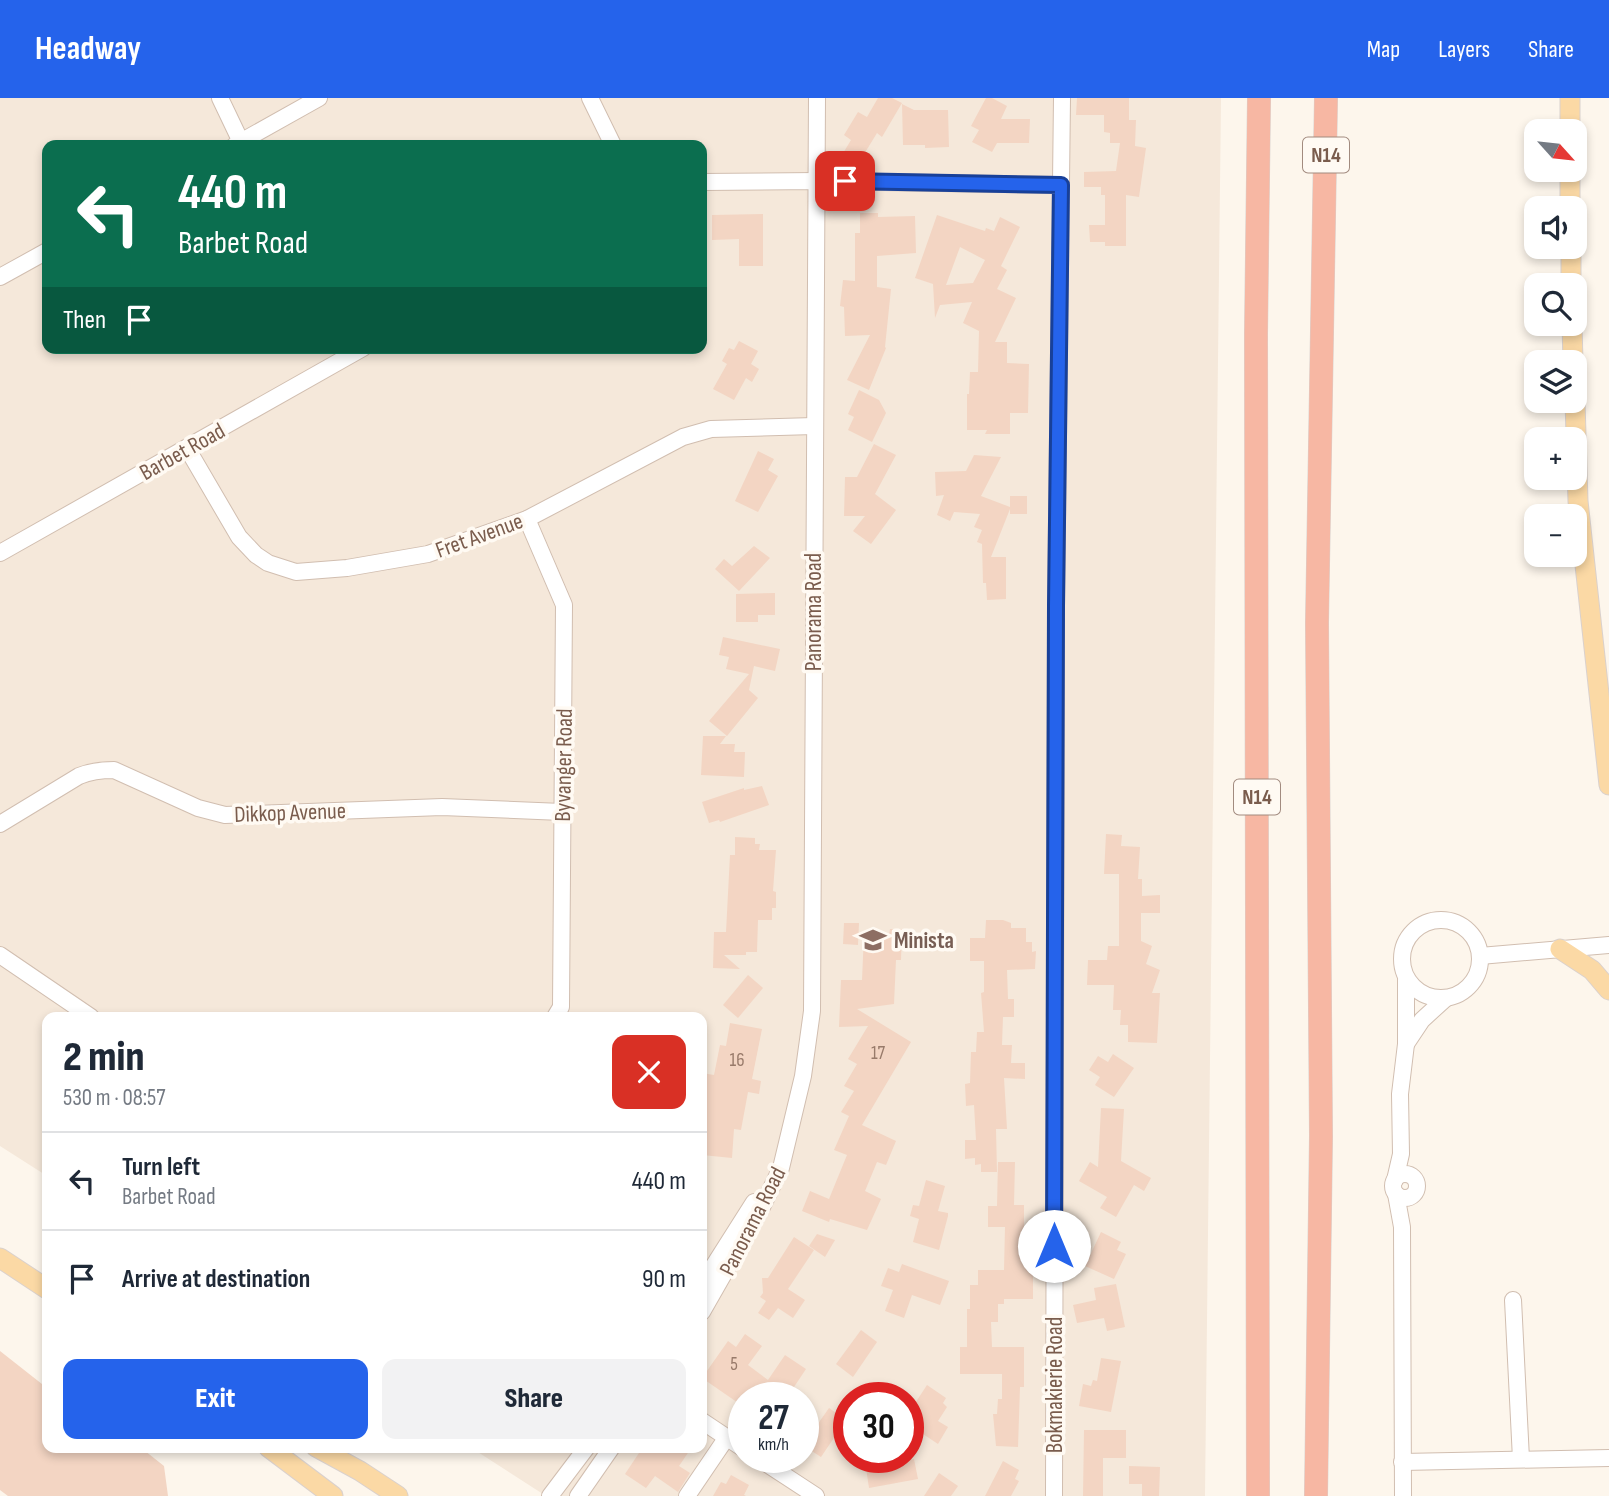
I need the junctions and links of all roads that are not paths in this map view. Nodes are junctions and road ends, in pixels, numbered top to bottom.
1 (220, 98) edge
2 (319, 98) edge
3 (590, 98) edge
4 (817, 98) edge
5 (1062, 98) edge
6 (1259, 98) edge
7 (1326, 98) edge
8 (1570, 98) edge
9 (1570, 119) edge
10 (237, 140) edge
11 (243, 140) edge
12 (611, 140) edge
13 (818, 181) junction
14 (707, 182) edge
15 (1061, 185) junction
16 (42, 254) edge
17 (0, 277) edge
18 (352, 354) edge
19 (1574, 413) edge
20 (814, 426) junction
21 (187, 448) junction
22 (527, 519) junction
23 (0, 553) edge
24 (1609, 785) edge
25 (562, 812) junction
26 (0, 824) edge
27 (1609, 944) edge
28 (1560, 949) junction
29 (0, 956) edge
30 (1480, 956) junction
31 (1406, 980) junction
32 (1609, 990) edge
33 (1445, 999) junction
34 (84, 1012) edge
35 (558, 1012) edge
36 (1406, 1044) junction
37 (791, 1124) junction
38 (1401, 1154) junction
39 (1415, 1186) junction
40 (1395, 1187) junction
41 (1402, 1227) junction
42 (0, 1258) edge
43 (707, 1276) edge
44 (42, 1286) edge
45 (1513, 1300) dead end
46 (707, 1304) edge
47 (707, 1424) edge
48 (727, 1437) joint
49 (276, 1453) edge
50 (327, 1453) edge
51 (582, 1453) edge
52 (607, 1453) edge
53 (1609, 1458) edge
54 (1521, 1459) junction
55 (1402, 1462) junction
56 (781, 1473) edge
57 (332, 1496) edge
58 (398, 1496) edge
59 (550, 1496) edge
60 (578, 1496) edge
61 (687, 1496) edge
62 (816, 1496) edge
63 (1054, 1496) edge
64 (1258, 1496) edge
65 (1317, 1496) edge
66 (1403, 1496) edge

1 - 10 street
2 - 11 street
3 - 12 street
4 - 13 street, Panorama Road
5 - 15 street, Bokmakierie Road
6 - 64 highway, N14
7 - 65 highway, N14
8 - 9 main road
13 - 14 street
13 - 15 street
13 - 20 street, Panorama Road
15 - 63 street, Bokmakierie Road
16 - 17 street
18 - 21 street, Barbet Road
19 - 24 main road
20 - 22 street, Fret Avenue
20 - 37 street, Panorama Road
21 - 22 street, Fret Avenue
21 - 23 street, Barbet Road
22 - 25 street, Byvanger Road
25 - 26 street, Dikkop Avenue
25 - 35 street, Byvanger Road
27 - 28 street
28 - 30 street
28 - 32 main road
29 - 34 street
30 - 31 street
30 - 33 street
31 - 33 street
31 - 36 street
33 - 36 street
36 - 38 street
37 - 43 street, Panorama Road
37 - 46 street, Panorama Road
38 - 39 street
38 - 40 street
39 - 40 street
39 - 41 street
40 - 41 street
41 - 55 street
42 - 44 main road
45 - 54 street
47 - 48 street
48 - 61 street
49 - 57 main road
50 - 58 main road
51 - 59 street
52 - 60 street
53 - 54 street
54 - 55 street
55 - 66 street
56 - 62 street

